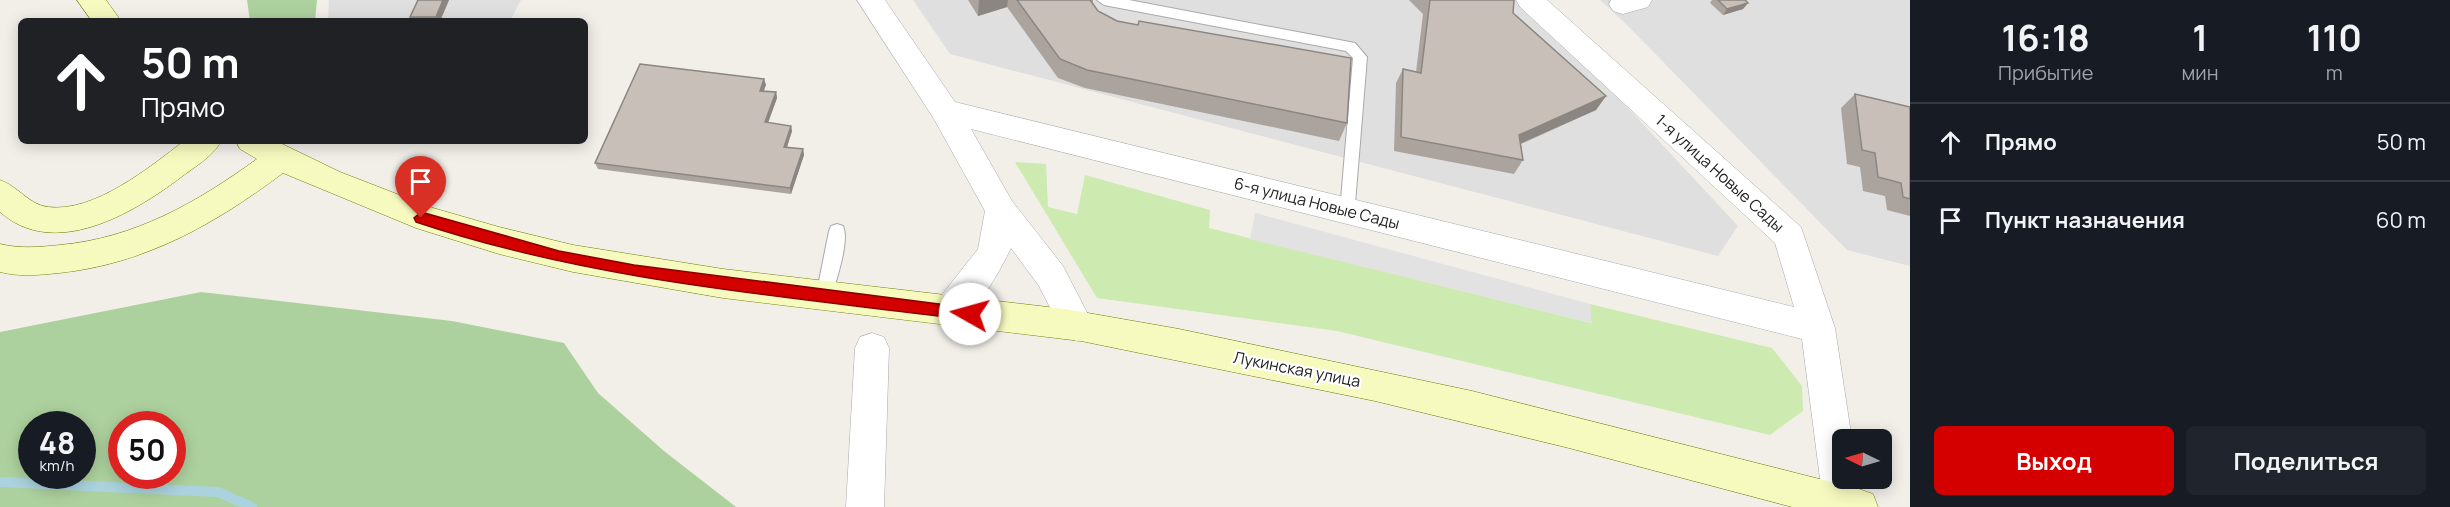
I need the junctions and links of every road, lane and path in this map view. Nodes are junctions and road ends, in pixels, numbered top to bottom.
1 (91, 0) edge
2 (871, 0) edge
3 (1104, 0) edge
4 (1530, 0) edge
5 (105, 18) edge
6 (945, 111) junction
7 (202, 144) edge
8 (256, 144) edge
9 (280, 159) junction
10 (0, 193) edge
11 (1001, 210) junction
12 (1348, 211) junction
13 (837, 231) dead end
14 (0, 258) edge
15 (824, 296) junction
16 (949, 311) junction
17 (1077, 326) junction
18 (1818, 328) junction
19 (872, 348) dead end
20 (1851, 505) edge
21 (865, 507) edge

1 - 5 main road
2 - 6 street
3 - 12 lane
4 - 18 street, 1-я улица Новые Сады
6 - 11 street
6 - 12 street, 6-я улица Новые Сады
7 - 10 main road
8 - 9 main road, Лукинская улица
9 - 14 main road
9 - 15 main road, Лукинская улица
11 - 16 street
11 - 17 street
12 - 18 street, 6-я улица Новые Сады
13 - 15 lane
15 - 16 main road, Лукинская улица
16 - 17 main road, Лукинская улица
17 - 20 main road, Лукинская улица
18 - 20 street, 1-я улица Новые Сады
19 - 21 street

